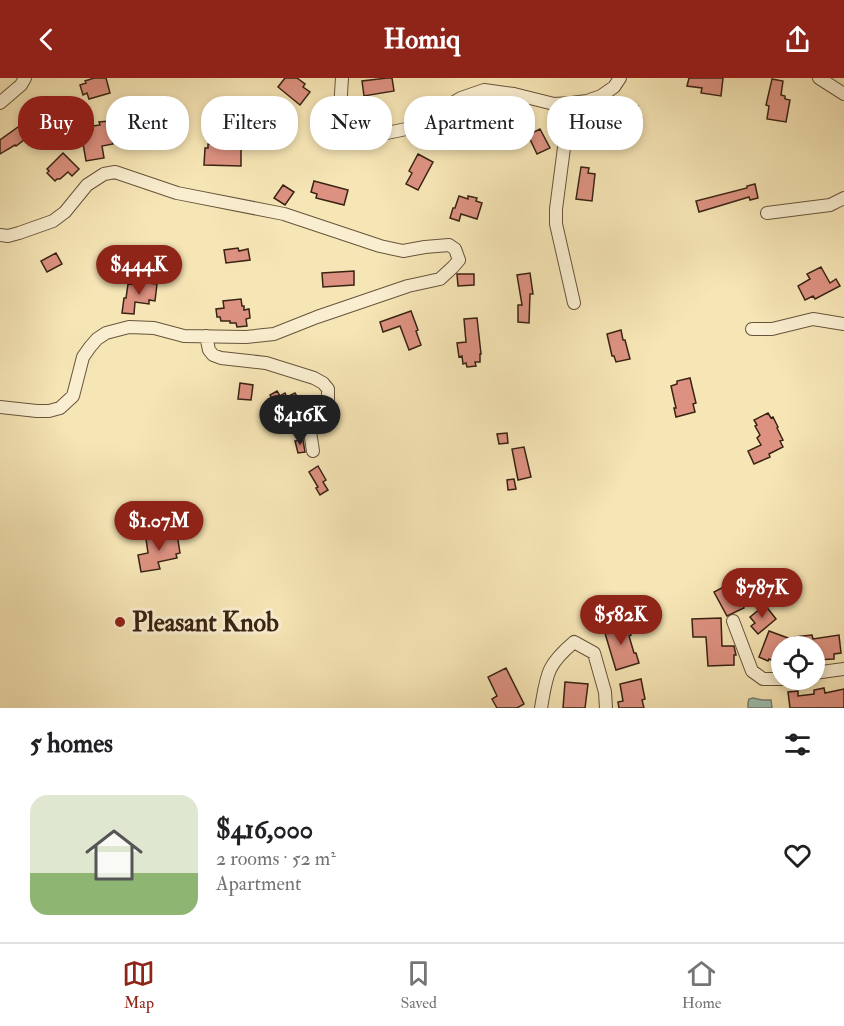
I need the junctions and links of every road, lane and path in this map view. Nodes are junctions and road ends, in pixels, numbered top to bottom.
1 (26, 78) edge
2 (342, 78) edge
3 (620, 78) edge
4 (819, 78) edge
5 (844, 94) edge
6 (601, 96) edge
7 (547, 102) edge
8 (0, 103) edge
9 (564, 150) edge
10 (844, 198) edge
11 (767, 213) dead end
12 (0, 235) edge
13 (574, 303) dead end
14 (844, 324) edge
15 (752, 329) dead end
16 (206, 336) junction
17 (0, 408) edge
18 (312, 451) dead end
19 (734, 621) dead end
20 (844, 669) edge
21 (825, 672) edge
22 (771, 679) edge
23 (541, 708) edge
24 (606, 708) edge

1 - 8 street
2 - 7 street
3 - 6 street
4 - 5 street
9 - 13 street
10 - 11 street
12 - 16 street
14 - 15 street
16 - 17 street
16 - 18 street
19 - 22 street
20 - 21 street
23 - 24 street

